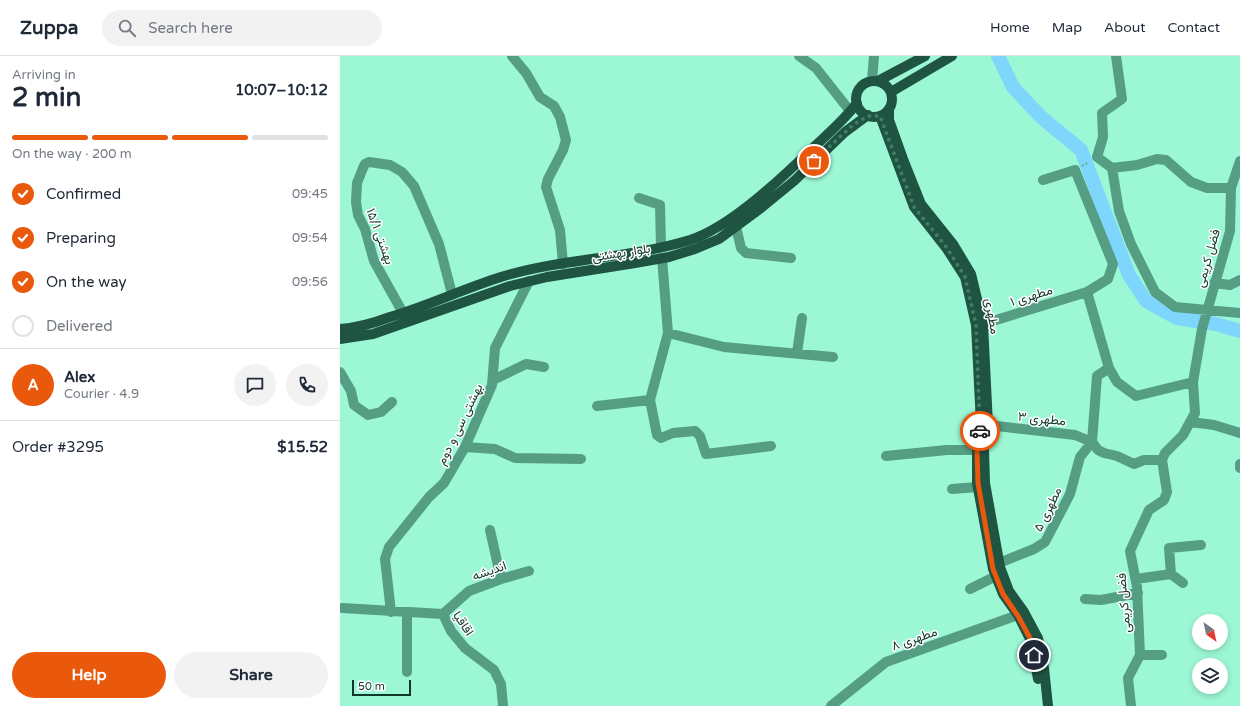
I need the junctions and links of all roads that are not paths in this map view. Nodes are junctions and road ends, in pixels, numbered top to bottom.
1 (512, 56) edge
2 (799, 56) edge
3 (874, 56) edge
4 (925, 56) edge
5 (952, 56) edge
6 (1116, 56) edge
7 (875, 81) junction
8 (891, 92) junction
9 (857, 102) junction
10 (889, 109) junction
11 (850, 111) junction
12 (868, 116) junction
13 (880, 116) junction
14 (1240, 161) edge
15 (1112, 168) junction
16 (1043, 180) dead end
17 (1231, 188) junction
18 (638, 198) dead end
19 (736, 227) junction
20 (1235, 232) edge
21 (661, 247) junction
22 (662, 258) junction
23 (791, 258) dead end
24 (563, 264) junction
25 (1240, 280) edge
26 (529, 281) junction
27 (1214, 283) junction
28 (1087, 292) junction
29 (452, 294) junction
30 (403, 313) junction
31 (1205, 313) junction
32 (1240, 313) edge
33 (802, 318) dead end
34 (984, 324) junction
35 (340, 329) edge
36 (668, 333) junction
37 (340, 339) edge
38 (797, 353) junction
39 (834, 357) dead end
40 (544, 367) dead end
41 (1109, 368) junction
42 (340, 372) edge
43 (493, 380) junction
44 (1193, 382) junction
45 (650, 400) junction
46 (392, 402) dead end
47 (597, 406) dead end
48 (1191, 422) junction
49 (988, 425) junction
50 (1240, 433) edge
51 (1092, 442) junction
52 (771, 446) dead end
53 (465, 447) junction
54 (977, 450) junction
55 (886, 456) dead end
56 (580, 459) dead end
57 (1162, 460) junction
58 (1240, 464) edge
59 (1240, 468) edge
60 (978, 487) junction
61 (952, 489) dead end
62 (490, 530) dead end
63 (1201, 545) dead end
64 (999, 562) junction
65 (529, 571) dead end
66 (1171, 574) junction
67 (996, 576) junction
68 (501, 579) junction
69 (1136, 579) junction
70 (1183, 583) dead end
71 (970, 589) dead end
72 (1138, 593) junction
73 (1085, 599) dead end
74 (341, 608) edge
75 (391, 612) junction
76 (407, 612) junction
77 (443, 614) junction
78 (1018, 616) junction
79 (1140, 655) junction
80 (1162, 655) dead end
81 (407, 672) dead end
82 (503, 706) edge
83 (831, 706) edge
84 (1041, 706) edge
85 (1048, 706) edge
86 (1131, 706) edge

1 - 24 street
2 - 11 street
3 - 7 street
4 - 7 main road
5 - 8 main road
6 - 15 street
7 - 8 main road
7 - 9 main road
8 - 10 main road
9 - 11 main road, بلوار بهشتی
9 - 12 main road
10 - 13 main road
10 - 34 main road, مطهری
11 - 21 main road, بلوار بهشتی
12 - 13 main road
12 - 19 main road, بلوار بهشتی
13 - 54 main road, مطهری
14 - 17 street, فضل کریمی
15 - 17 street
15 - 31 street
16 - 28 street, مطهری ۱
17 - 20 street, فضل کریمی
18 - 21 street
19 - 22 main road, بلوار بهشتی
19 - 23 street
20 - 27 street, فضل کریمی
21 - 24 main road, بلوار بهشتی
22 - 26 main road, بلوار بهشتی
22 - 36 street
24 - 29 main road, بلوار بهشتی
25 - 27 street
26 - 37 main road, بلوار بهشتی
26 - 43 street, بهشتی سی و دوم
27 - 31 street, فضل کریمی
28 - 34 street, مطهری ۱
28 - 41 street
29 - 30 main road, بلوار بهشتی
29 - 30 street, ۱۵/۱ بهشتی
30 - 35 main road, بلوار بهشتی
31 - 32 street
31 - 44 street, فضل کریمی
33 - 38 street
34 - 49 main road, مطهری
36 - 38 street
36 - 45 street
38 - 39 street
40 - 43 street
41 - 44 street
41 - 51 street
42 - 46 street
43 - 53 street, بهشتی سی و دوم
44 - 48 street
45 - 47 street
45 - 52 street
48 - 50 street
48 - 57 street
49 - 51 street, مطهری ۳
49 - 64 main road, مطهری
51 - 57 street, مطهری ۳
51 - 64 street, مطهری ۵
53 - 56 street
53 - 75 street, بهشتی سی و دوم
54 - 55 street
54 - 60 main road, مطهری
57 - 69 street, فضل کریمی
58 - 59 street
60 - 61 street
60 - 67 main road, مطهری
62 - 68 street
63 - 66 street
64 - 85 main road, مطهری
65 - 68 street, اندیشه
66 - 69 street
66 - 70 street
67 - 71 street
67 - 78 main road, مطهری
68 - 77 street, اندیشه
69 - 72 street, فضل کریمی
72 - 73 street
72 - 79 street, فضل کریمی
74 - 75 street, اقاقیا
75 - 76 street, اقاقیا
76 - 77 street, اقاقیا
76 - 81 street
77 - 82 street, اقاقیا
78 - 83 street, مطهری ۸
78 - 84 main road, مطهری
79 - 80 street
79 - 86 street, فضل کریمی

